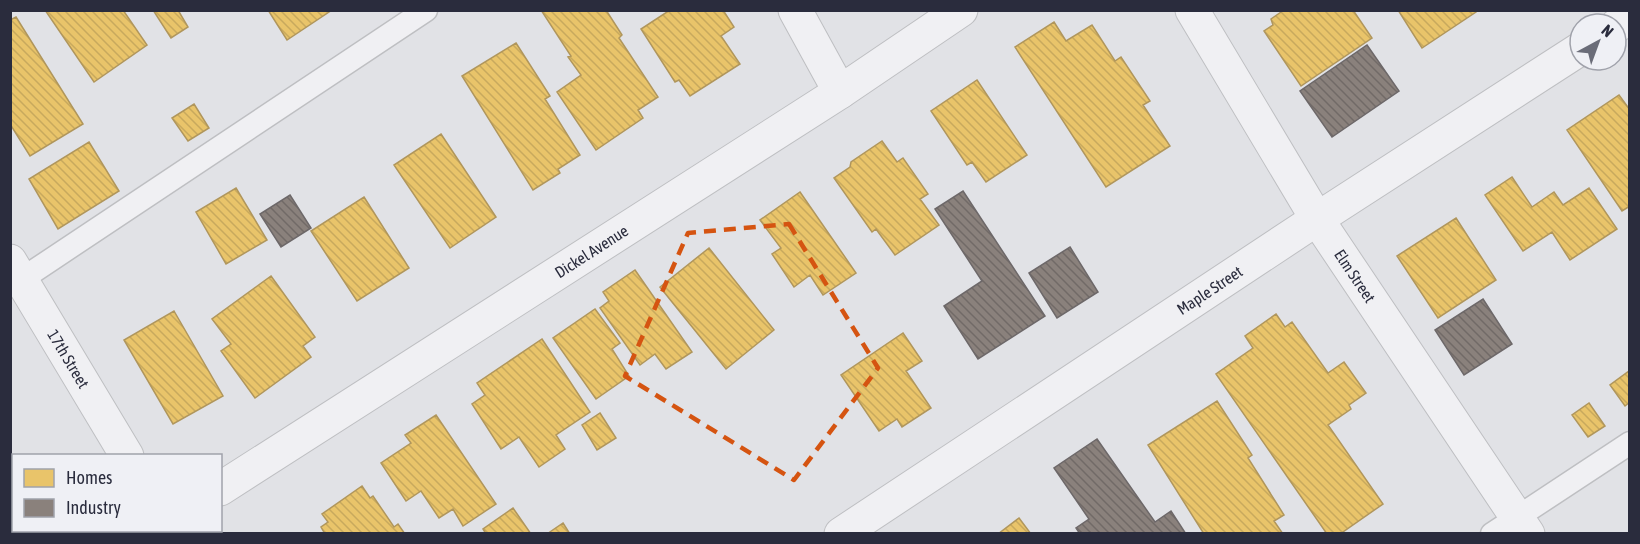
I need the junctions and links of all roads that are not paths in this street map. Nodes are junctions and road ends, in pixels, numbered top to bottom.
1 (426, 10) edge
2 (795, 10) edge
3 (961, 10) edge
4 (1192, 10) edge
5 (1568, 57) edge
6 (840, 92) junction
7 (1317, 219) junction
8 (16, 270) edge
9 (1629, 442) edge
10 (126, 454) edge
11 (222, 488) edge
12 (1512, 528) edge
13 (841, 534) edge

1 - 8 lane
2 - 6 street
3 - 6 street, Dickel Avenue
4 - 7 street, Elm Street
5 - 7 street, Maple Street
6 - 11 street, Dickel Avenue
7 - 12 street, Elm Street
7 - 13 street, Maple Street
8 - 10 street, 17th Street
9 - 12 lane

